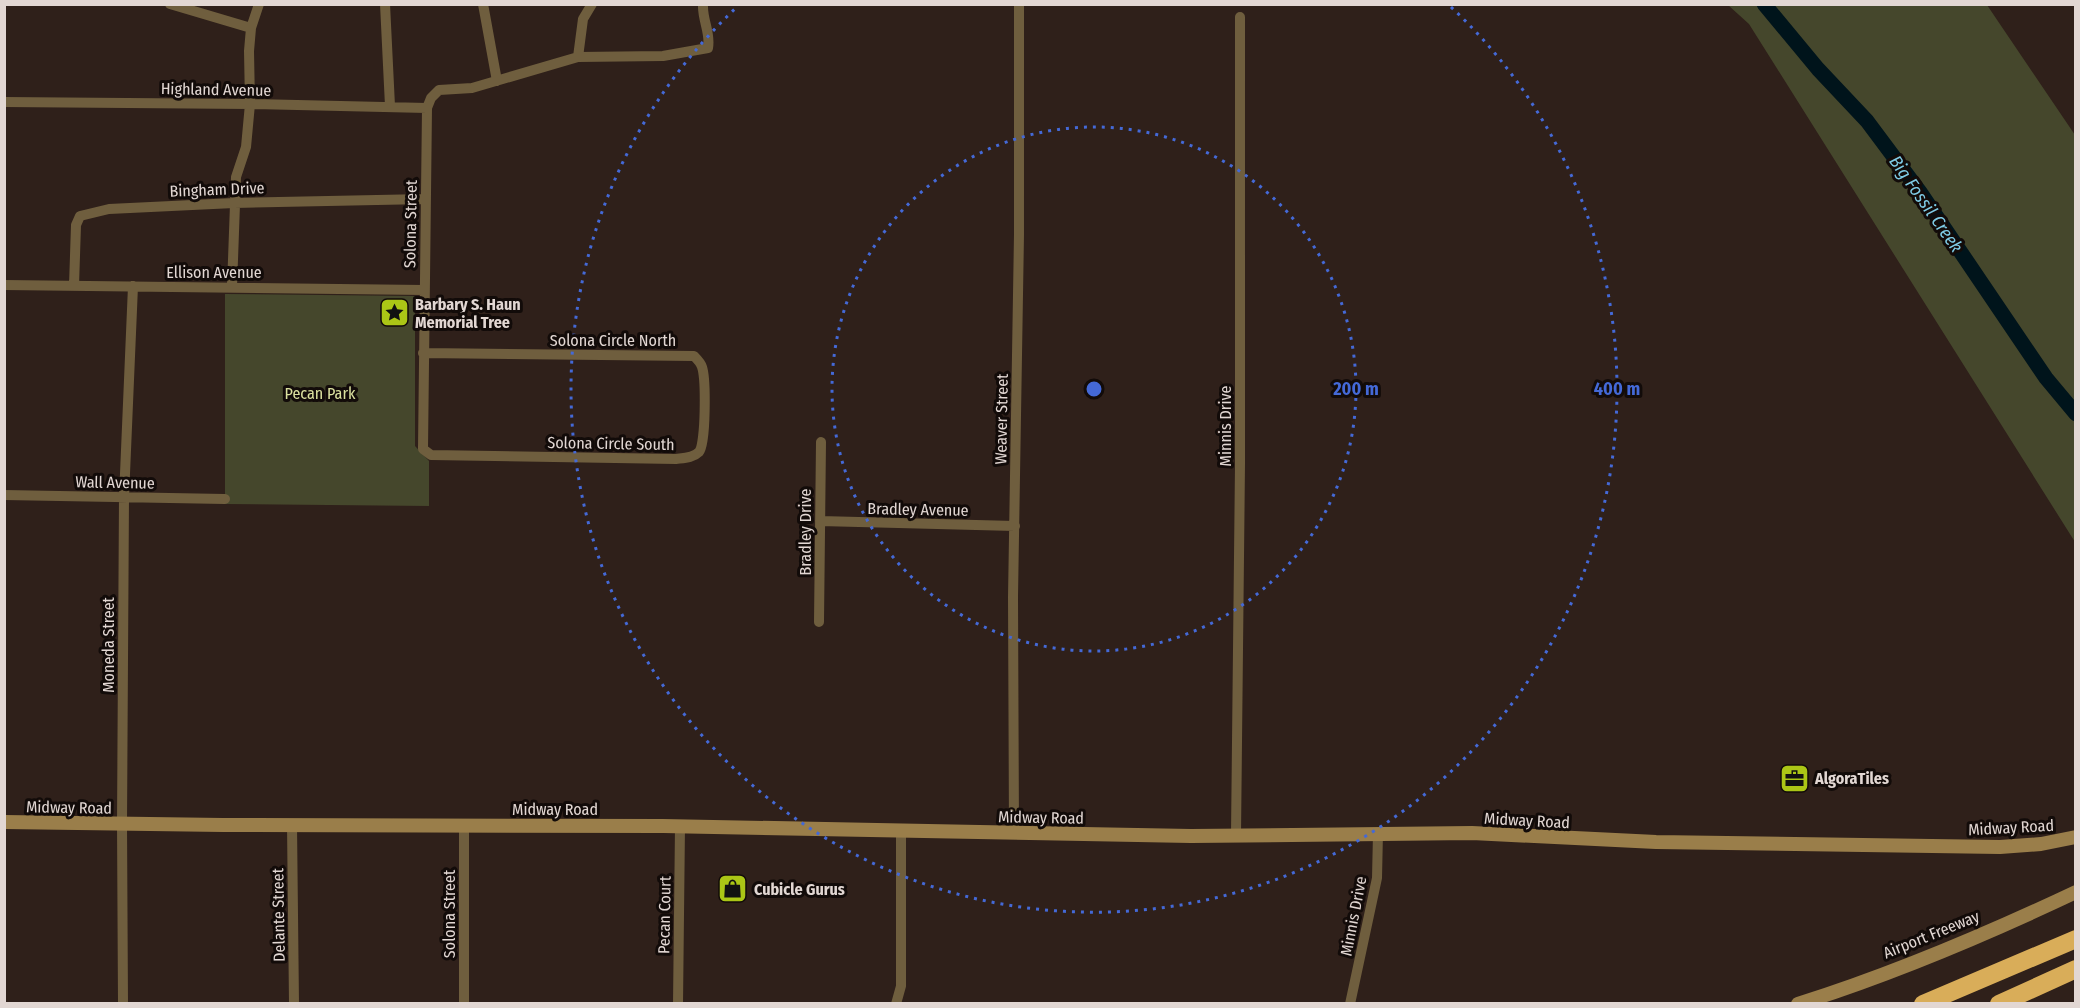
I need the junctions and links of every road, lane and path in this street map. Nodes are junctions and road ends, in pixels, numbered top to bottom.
1 (170, 4) edge
2 (259, 4) edge
3 (386, 4) edge
4 (483, 4) edge
5 (592, 4) edge
6 (703, 4) edge
7 (1019, 4) edge
8 (1240, 17) dead end
9 (251, 28) junction
10 (578, 57) junction
11 (497, 81) junction
12 (4, 102) edge
13 (250, 104) junction
14 (390, 106) junction
15 (427, 108) junction
16 (426, 199) junction
17 (234, 203) junction
18 (4, 285) edge
19 (74, 286) junction
20 (133, 286) junction
21 (231, 287) junction
22 (424, 290) junction
23 (423, 353) junction
24 (694, 356) joint
25 (821, 442) dead end
26 (423, 449) joint
27 (4, 495) edge
28 (124, 497) junction
29 (225, 499) dead end
30 (819, 521) junction
31 (1015, 526) junction
32 (819, 622) dead end
33 (4, 822) edge
34 (122, 824) junction
35 (292, 825) junction
36 (465, 825) junction
37 (680, 826) junction
38 (901, 830) junction
39 (1014, 833) junction
40 (1378, 833) junction
41 (1236, 836) junction
42 (2076, 837) edge
43 (2076, 892) edge
44 (2076, 939) edge
45 (2076, 969) edge
46 (123, 1004) edge
47 (294, 1004) edge
48 (465, 1004) edge
49 (678, 1004) edge
50 (896, 1004) edge
51 (1350, 1004) edge
52 (1798, 1004) edge
53 (1923, 1004) edge
54 (1999, 1004) edge

1 - 9 street
2 - 9 street
3 - 14 street
4 - 11 street
5 - 10 street
6 - 10 street
7 - 31 street, Weaver Street
8 - 41 street, Minnis Drive
9 - 13 street
10 - 11 street
11 - 15 street
12 - 13 street, Highland Avenue
13 - 14 street, Highland Avenue
13 - 17 street
14 - 15 street, Highland Avenue
15 - 16 street, Solona Street
16 - 17 street, Bingham Drive
16 - 22 street, Solona Street
17 - 19 street, Bingham Drive
17 - 21 street
18 - 19 street, Ellison Avenue
19 - 20 street, Ellison Avenue
20 - 21 street, Ellison Avenue
20 - 28 street, Moneda Street
21 - 22 street, Ellison Avenue
22 - 23 street, Solona Street
23 - 24 street, Solona Circle North
23 - 26 street, Solona Street
24 - 26 street, Solona Circle South
25 - 30 street, Bradley Drive
27 - 28 street, Wall Avenue
28 - 29 street, Wall Avenue
28 - 34 street, Moneda Street
30 - 31 street, Bradley Avenue
30 - 32 street, Bradley Drive
31 - 39 street, Weaver Street
33 - 34 main road, Midway Road
34 - 35 main road, Midway Road
34 - 46 street, Moneda Street
35 - 36 main road, Midway Road
35 - 47 street, Delante Street
36 - 37 main road, Midway Road
36 - 48 street, Solona Street
37 - 38 main road, Midway Road
37 - 49 street, Pecan Court
38 - 39 main road, Midway Road
38 - 50 street
39 - 41 main road, Midway Road
40 - 41 main road, Midway Road
40 - 42 main road, Midway Road
40 - 51 street, Minnis Drive
43 - 52 main road, Airport Freeway
44 - 53 highway
45 - 54 highway

